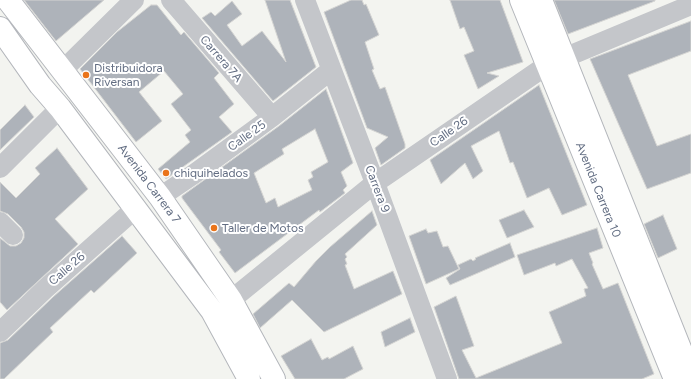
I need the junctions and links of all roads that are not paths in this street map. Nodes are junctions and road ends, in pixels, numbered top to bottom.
1 (8, 0) edge
2 (134, 0) edge
3 (171, 0) edge
4 (305, 0) edge
5 (521, 0) edge
6 (541, 0) edge
7 (691, 5) edge
8 (0, 28) edge
9 (556, 61) junction
10 (331, 70) junction
11 (62, 71) junction
12 (60, 108) junction
13 (272, 117) junction
14 (0, 168) edge
15 (375, 183) junction
16 (160, 197) junction
17 (136, 208) junction
18 (231, 300) junction
19 (212, 311) junction
20 (0, 332) edge
21 (685, 376) edge
22 (249, 379) edge
23 (274, 379) edge
24 (447, 379) edge

1 - 11 main road, Avenida Carrera 7
2 - 11 street
3 - 13 street, Carrera 7A
4 - 10 street, Carrera 9
5 - 9 main road, Avenida Carrera 10
6 - 9 main road, Avenida Carrera 10
7 - 9 street, Calle 26
8 - 12 main road, Avenida Carrera 7
9 - 15 street, Calle 26
9 - 21 main road, Avenida Carrera 10
10 - 13 street, Calle 25
10 - 15 street, Carrera 9
11 - 16 main road, Avenida Carrera 7
12 - 14 street
12 - 17 main road, Avenida Carrera 7
13 - 16 street, Calle 25
15 - 18 street, Calle 26
15 - 24 street, Carrera 9
16 - 18 main road, Avenida Carrera 7
17 - 19 main road, Avenida Carrera 7
17 - 20 street, Calle 26
18 - 19 street, Calle 26
18 - 23 main road, Avenida Carrera 7
19 - 22 main road, Avenida Carrera 7

